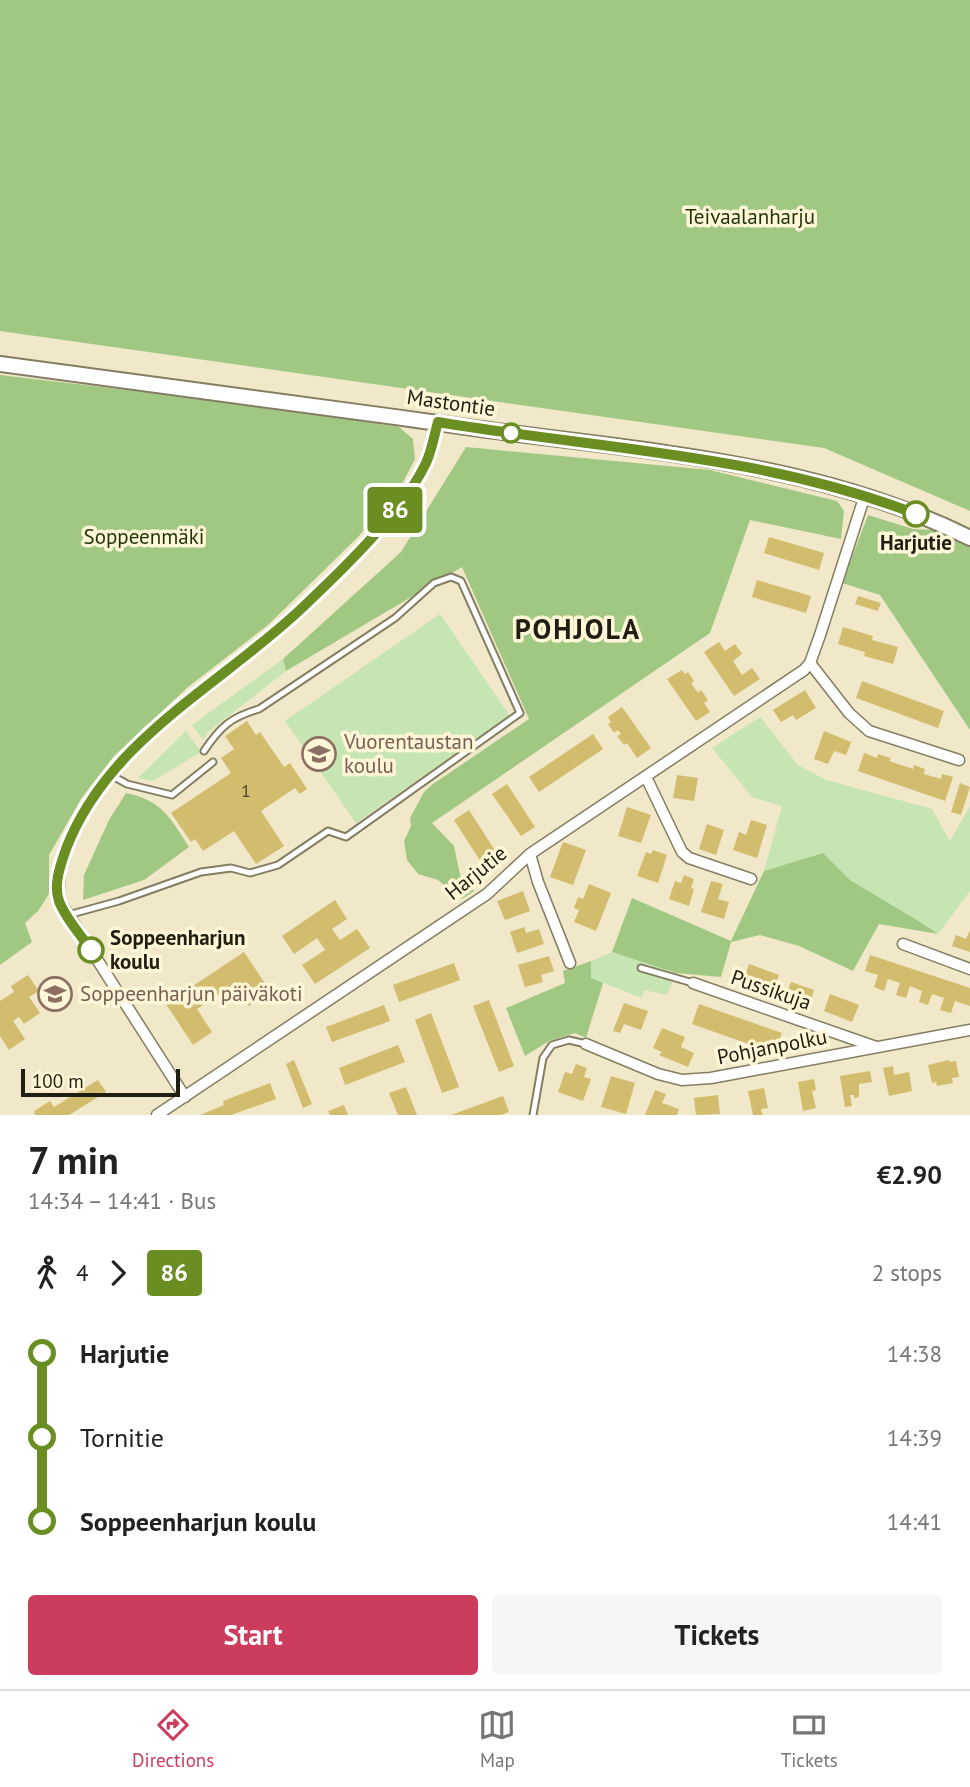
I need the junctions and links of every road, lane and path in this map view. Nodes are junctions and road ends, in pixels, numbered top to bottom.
1 (0, 364) edge
2 (438, 422) junction
3 (865, 495) junction
4 (970, 538) edge
5 (810, 663) junction
6 (204, 751) dead end
7 (959, 760) dead end
8 (213, 762) dead end
9 (111, 775) junction
10 (646, 777) junction
11 (530, 854) junction
12 (751, 879) dead end
13 (68, 915) junction
14 (904, 944) dead end
15 (570, 962) dead end
16 (641, 968) dead end
17 (970, 970) edge
18 (694, 983) joint
19 (970, 1030) edge
20 (586, 1044) joint
21 (876, 1047) junction
22 (185, 1097) junction
23 (157, 1115) edge
24 (533, 1115) edge

1 - 2 main road, Mastontie
2 - 3 main road, Mastontie
2 - 9 street
3 - 4 main road, Mastontie
3 - 5 street
5 - 7 street
5 - 10 street, Harjutie
6 - 13 lane
8 - 9 lane
9 - 13 street
10 - 11 street, Harjutie
10 - 12 street
11 - 15 street
11 - 22 street, Harjutie
13 - 22 street
14 - 17 street
16 - 18 lane
18 - 21 street, Pussikuja
19 - 21 street, Pohjanpolku
20 - 21 street, Pohjanpolku
20 - 24 lane
22 - 23 street, Harjutie

